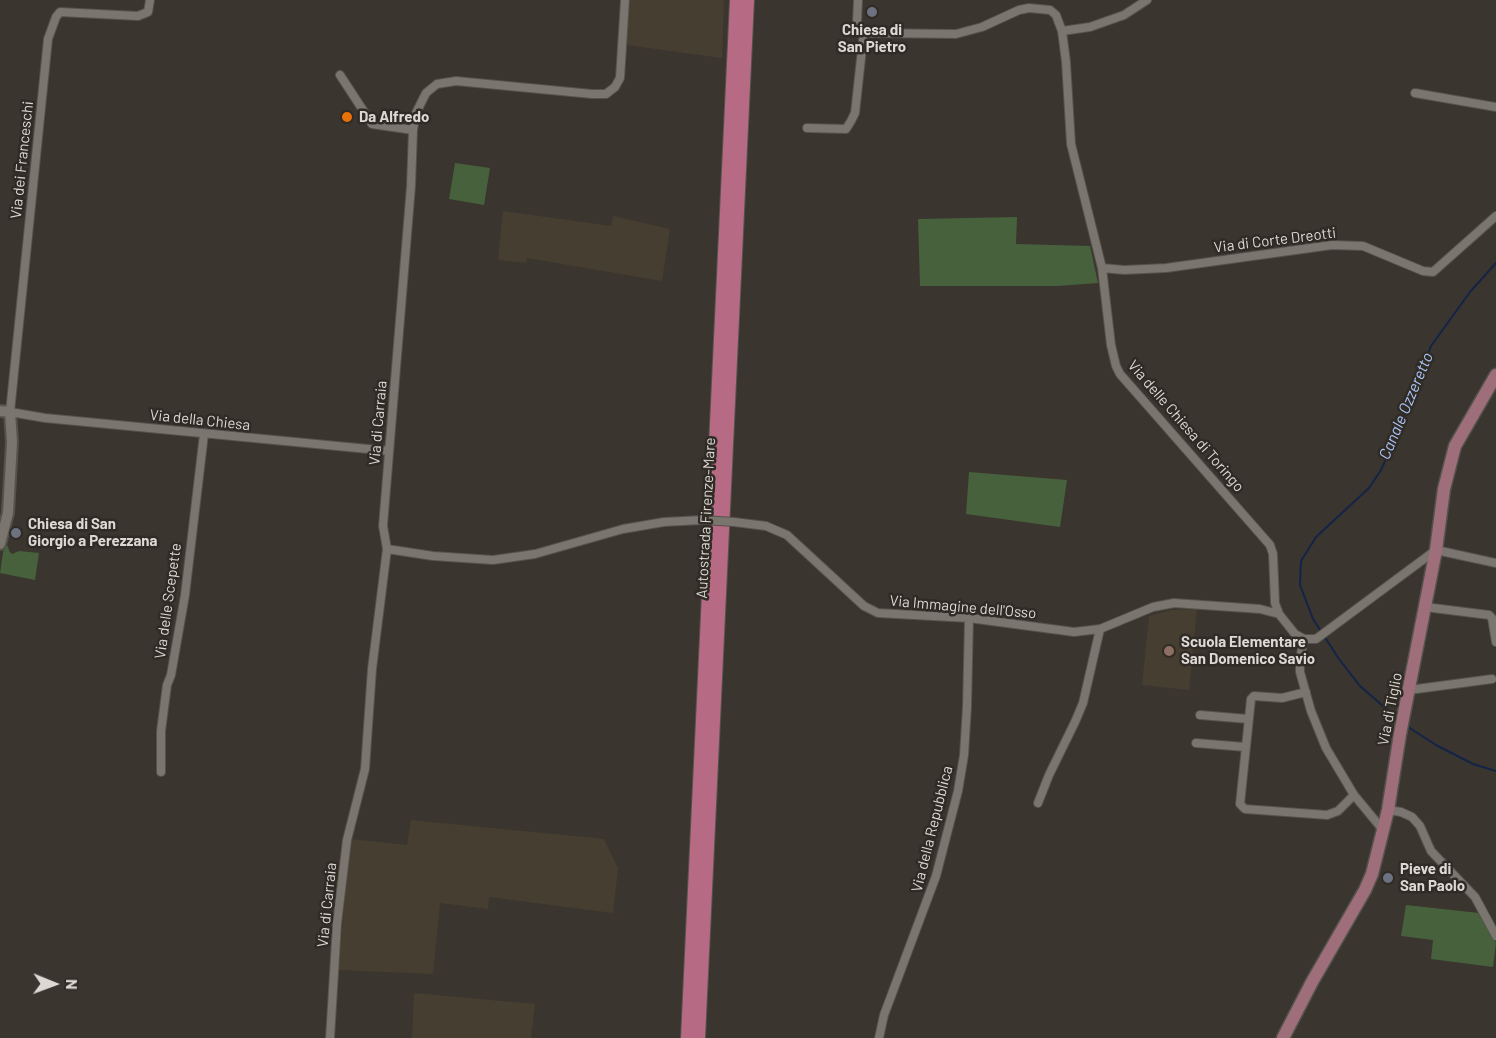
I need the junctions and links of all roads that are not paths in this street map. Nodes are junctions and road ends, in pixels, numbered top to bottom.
1 (150, 0) edge
2 (625, 0) edge
3 (737, 0) edge
4 (747, 0) edge
5 (858, 0) edge
6 (1147, 0) edge
7 (864, 31) junction
8 (1062, 31) junction
9 (340, 75) dead end
10 (1415, 93) dead end
11 (1496, 107) edge
12 (807, 128) dead end
13 (413, 130) junction
14 (1496, 216) edge
15 (1102, 268) junction
16 (1496, 375) edge
17 (5, 412) edge
18 (204, 434) junction
19 (389, 451) junction
20 (0, 544) edge
21 (387, 549) junction
22 (1436, 550) junction
23 (1496, 563) edge
24 (1425, 607) junction
25 (1279, 614) junction
26 (969, 618) junction
27 (1100, 629) junction
28 (1304, 639) junction
29 (1496, 642) edge
30 (1492, 679) dead end
31 (1409, 690) junction
32 (1306, 692) junction
33 (1200, 715) dead end
34 (1248, 719) junction
35 (1196, 743) dead end
36 (1245, 747) junction
37 (161, 772) dead end
38 (1354, 795) junction
39 (1038, 803) dead end
40 (1388, 810) junction
41 (1383, 831) junction
42 (1496, 936) edge
43 (330, 1038) edge
44 (688, 1038) edge
45 (698, 1038) edge
46 (879, 1038) edge
47 (1283, 1038) edge

1 - 17 street, Via dei Franceschi
2 - 13 street, Via di Carraia
3 - 44 highway, Autostrada Firenze-Mare
4 - 45 highway, Autostrada Firenze-Mare
5 - 7 street
6 - 8 street
7 - 8 street
7 - 12 street
8 - 15 street, Via delle Chiesa di Toringo
9 - 13 street
10 - 11 street
13 - 19 street, Via di Carraia
14 - 15 street, Via di Corte Dreotti
15 - 25 street, Via delle Chiesa di Toringo
16 - 22 main road, Via di Tiglio
17 - 18 street, Via della Chiesa
17 - 20 street
18 - 19 street, Via della Chiesa
18 - 37 street, Via delle Scepette
19 - 21 street, Via di Carraia
21 - 26 street, Via Immagine dell'Osso, bridge
21 - 43 street, Via di Carraia
22 - 23 street
22 - 24 main road, Via di Tiglio
22 - 28 street
24 - 29 street
24 - 31 main road, Via di Tiglio
25 - 27 street, Via Immagine dell'Osso
25 - 28 street
26 - 27 street, Via Immagine dell'Osso
26 - 46 street, Via della Repubblica
27 - 39 street
28 - 32 street
30 - 31 street
31 - 40 main road, Via di Tiglio
32 - 34 street
32 - 38 street
33 - 34 street
34 - 36 street
35 - 36 street
36 - 38 street
38 - 41 street
40 - 41 main road, Via di Tiglio
40 - 42 street
41 - 47 main road, Via di Tiglio

